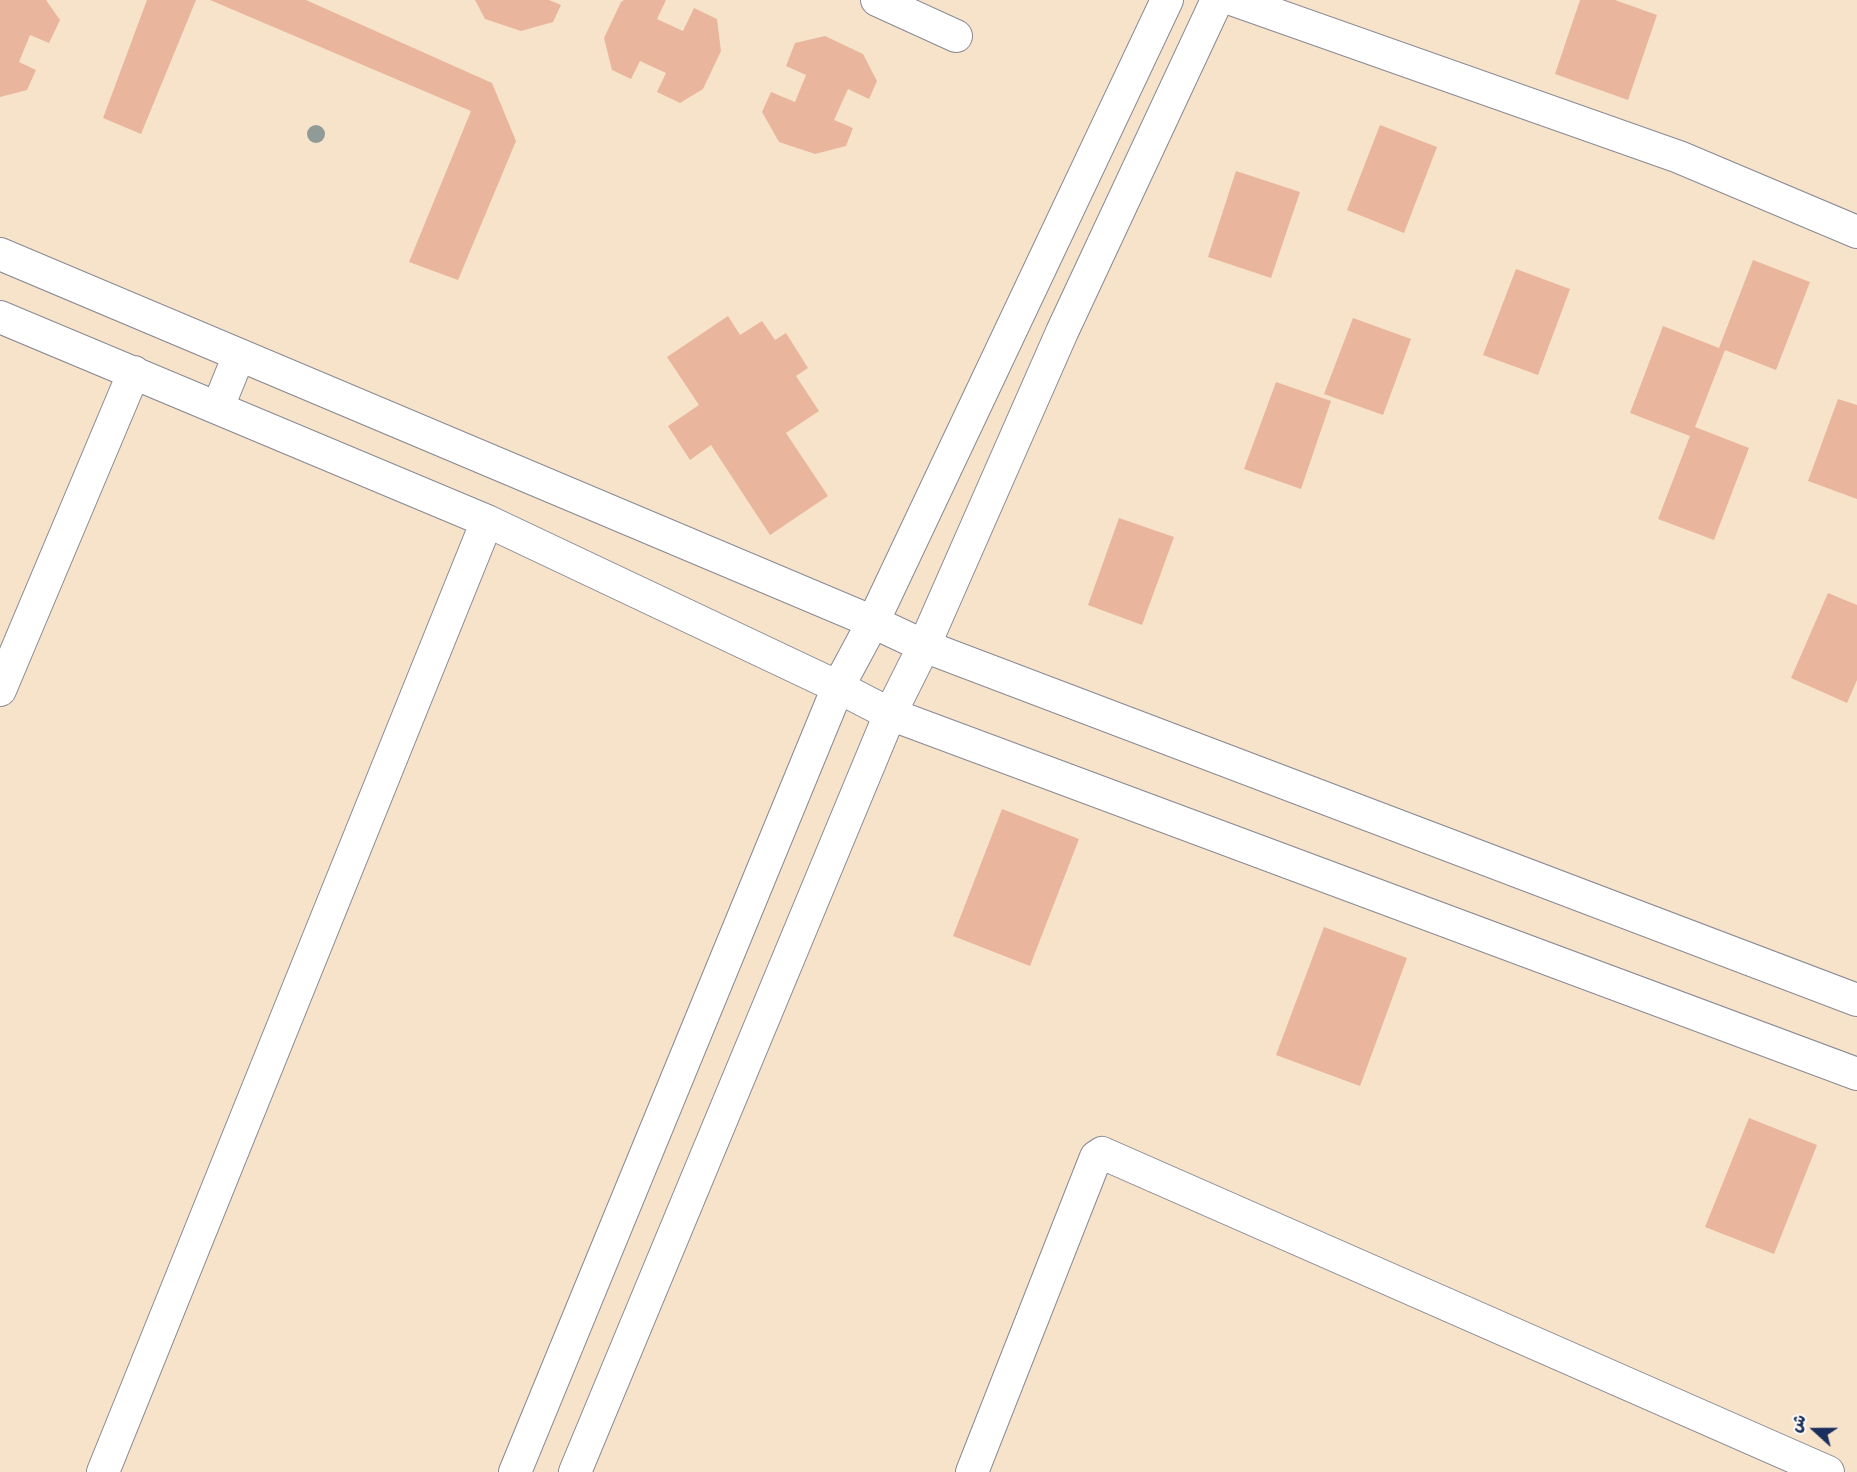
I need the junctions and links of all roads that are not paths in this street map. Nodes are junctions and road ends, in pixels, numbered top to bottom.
1 (877, 0) edge
2 (1167, 0) edge
3 (1217, 0) edge
4 (1234, 0) edge
5 (956, 36) dead end
6 (1857, 232) edge
7 (0, 254) edge
8 (0, 317) edge
9 (239, 355) junction
10 (134, 372) junction
11 (218, 407) junction
12 (487, 521) junction
13 (873, 622) junction
14 (924, 646) junction
15 (837, 687) junction
16 (0, 690) edge
17 (890, 714) junction
18 (1857, 1000) edge
19 (1857, 1074) edge
20 (103, 1472) edge
21 (515, 1472) edge
22 (575, 1472) edge
23 (972, 1472) edge
24 (1828, 1472) edge

1 - 5 street
2 - 13 street
3 - 14 street
4 - 6 street
7 - 9 street
8 - 10 street
9 - 11 street
9 - 13 street
10 - 11 street
10 - 16 street
11 - 12 street
12 - 15 street
12 - 20 street
13 - 14 street
13 - 15 street
14 - 17 street
14 - 18 street
15 - 17 street
15 - 21 street
17 - 19 street
17 - 22 street
23 - 24 street

